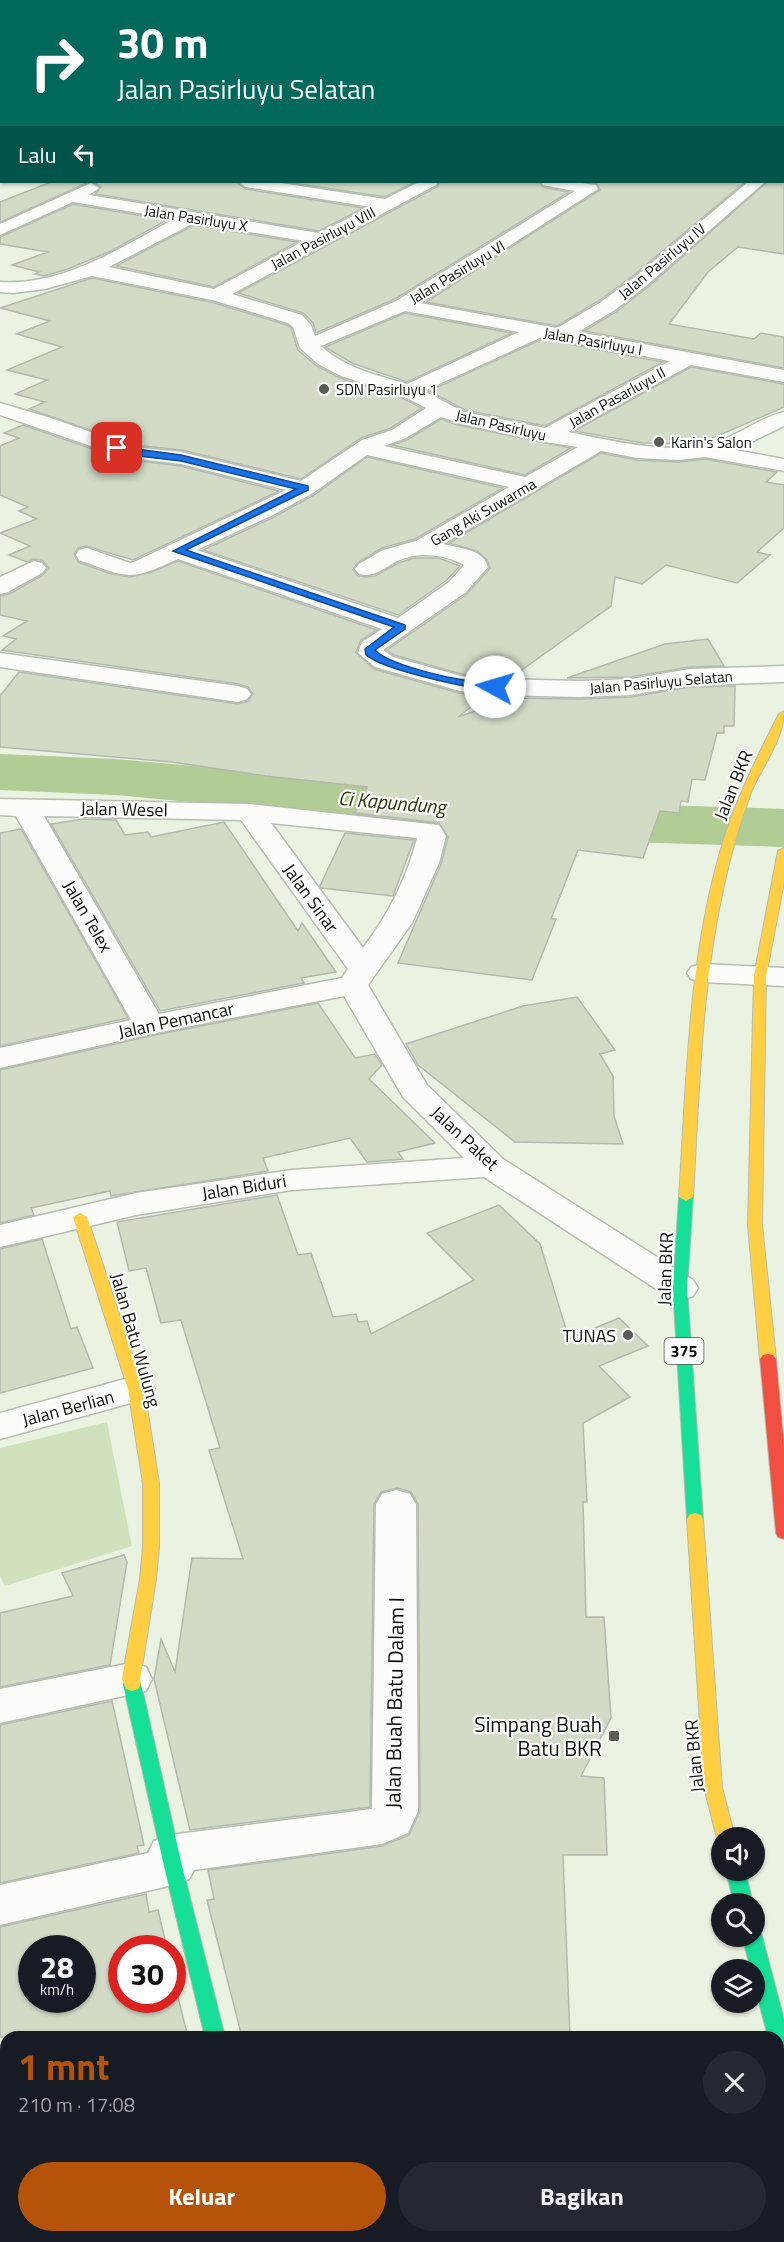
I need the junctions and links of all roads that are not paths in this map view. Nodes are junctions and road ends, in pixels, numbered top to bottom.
1 (102, 183) edge
2 (252, 183) edge
3 (428, 183) edge
4 (555, 183) edge
5 (757, 183) edge
6 (71, 197) junction
7 (386, 204) junction
8 (192, 217) junction
9 (0, 230) edge
10 (321, 239) junction
11 (91, 270) junction
12 (0, 287) edge
13 (216, 295) junction
14 (403, 305) junction
15 (538, 331) junction
16 (561, 334) junction
17 (307, 344) junction
18 (689, 358) junction
19 (784, 376) edge
20 (408, 391) junction
21 (441, 408) junction
22 (0, 410) edge
23 (784, 418) edge
24 (545, 436) junction
25 (596, 445) junction
26 (365, 448) junction
27 (709, 452) junction
28 (784, 465) edge
29 (530, 485) junction
30 (305, 488) junction
31 (424, 546) junction
32 (178, 551) junction
33 (87, 555) dead end
34 (34, 568) dead end
35 (367, 569) dead end
36 (0, 587) edge
37 (401, 627) junction
38 (0, 660) edge
39 (784, 674) edge
40 (238, 694) dead end
41 (784, 714) edge
42 (13, 807) edge
43 (249, 812) junction
44 (784, 851) edge
45 (702, 973) junction
46 (358, 977) junction
47 (772, 977) edge
48 (150, 1025) junction
49 (0, 1058) edge
50 (491, 1166) junction
51 (80, 1217) junction
52 (0, 1236) edge
53 (680, 1288) junction
54 (136, 1389) junction
55 (0, 1426) edge
56 (396, 1504) dead end
57 (784, 1533) edge
58 (131, 1679) junction
59 (0, 1706) edge
60 (723, 1827) edge
61 (171, 1860) junction
62 (0, 1905) edge
63 (755, 1947) edge
64 (214, 2031) edge
65 (777, 2031) edge

1 - 6 street
2 - 7 street
3 - 7 street, Jalan Pasirluyu VIII
4 - 14 street, Jalan Pasirluyu VI
5 - 16 street, Jalan Pasirluyu IV
6 - 8 street, Jalan Pasirluyu X
6 - 9 street
7 - 10 street, Jalan Pasirluyu VIII
8 - 10 street, Jalan Pasirluyu X
8 - 11 street
10 - 13 street, Jalan Pasirluyu VIII
11 - 12 street, Jalan Pasirluyu
11 - 13 street, Jalan Pasirluyu
13 - 17 street, Jalan Pasirluyu
14 - 15 street, Jalan Pasirluyu I
14 - 17 street, Jalan Pasirluyu VI
15 - 16 street, Jalan Pasirluyu I
15 - 20 street
16 - 18 street, Jalan Pasirluyu I
17 - 20 street, Jalan Pasirluyu
18 - 19 street, Jalan Pasirluyu I
18 - 24 street, Jalan Pasarluyu II
20 - 21 street, Jalan Pasirluyu
21 - 24 street, Jalan Pasirluyu
21 - 26 street
22 - 30 street
23 - 27 street, Jalan Pasirluyu
24 - 25 street, Jalan Pasirluyu
25 - 27 street, Jalan Pasirluyu
25 - 29 street, Gang Aki Suwarma
26 - 29 street
26 - 30 street
27 - 28 street
29 - 31 street, Gang Aki Suwarma
30 - 32 street
31 - 35 street, Gang Aki Suwarma
31 - 37 street
32 - 33 street
32 - 37 street
34 - 36 street
37 - 39 street, Jalan Pasirluyu Selatan
38 - 40 street
41 - 45 main road, Jalan BKR / 375
42 - 43 street, Jalan Wesel
42 - 48 street, Jalan Telex
43 - 46 street, Jalan Sinar
43 - 46 street
44 - 47 main road
45 - 47 street
45 - 53 main road, Jalan BKR / 375
46 - 48 street, Jalan Pemancar
46 - 50 street, Jalan Paket
47 - 57 main road
48 - 49 street, Jalan Pemancar
50 - 51 street, Jalan Biduri
50 - 53 street, Jalan Paket
51 - 52 street, Jalan Biduri
51 - 54 main road, Jalan Batu Wulung
53 - 60 main road, Jalan BKR / 375
54 - 55 street, Jalan Berlian
54 - 58 main road, Jalan Batu Wulung
56 - 61 street, Jalan Buah Batu Dalam I
58 - 59 street
58 - 61 main road
61 - 62 street
61 - 64 main road
63 - 65 main road

